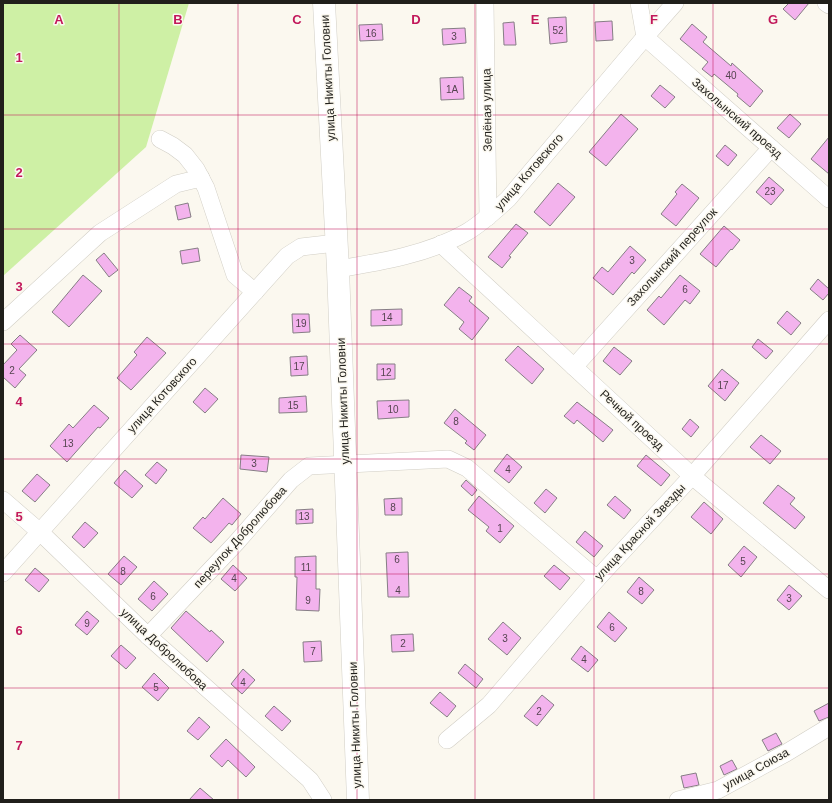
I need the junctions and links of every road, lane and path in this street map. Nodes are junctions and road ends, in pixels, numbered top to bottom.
1 (324, 3) edge
2 (485, 3) edge
3 (639, 3) edge
4 (675, 3) edge
5 (826, 3) edge
6 (829, 5) edge
7 (645, 36) junction
8 (160, 139) dead end
9 (771, 148) junction
10 (201, 178) junction
11 (829, 199) edge
12 (488, 217) junction
13 (336, 243) junction
14 (441, 244) junction
15 (338, 269) junction
16 (255, 292) junction
17 (829, 320) edge
18 (3, 322) edge
19 (574, 367) junction
20 (346, 465) junction
21 (692, 476) junction
22 (3, 500) edge
23 (40, 532) junction
24 (3, 573) edge
25 (597, 579) junction
26 (829, 590) edge
27 (148, 636) junction
28 (829, 727) edge
29 (447, 740) dead end
30 (322, 800) edge
31 (358, 800) edge
32 (678, 800) edge

1 - 13 main road, улица Никиты Головни
2 - 12 street, Зелёная улица
3 - 7 street
4 - 7 street, улица Котовского
5 - 6 street
7 - 9 street, Захолынский проезд
7 - 12 street, улица Котовского
8 - 10 street
9 - 11 street, Захолынский проезд
9 - 19 street, Захолынский переулок
10 - 16 street
10 - 18 street
12 - 14 street, улица Котовского
13 - 15 main road, улица Никиты Головни
13 - 16 street, улица Котовского
14 - 15 street, улица Котовского
14 - 19 street, Речной проезд
15 - 20 main road, улица Никиты Головни
16 - 23 street, улица Котовского
17 - 21 street, улица Красной Звезды
19 - 21 street, Речной проезд
20 - 25 street, переулок Добролюбова
20 - 27 street, переулок Добролюбова
20 - 31 main road, улица Никиты Головни
21 - 25 street, улица Красной Звезды
21 - 26 street, Речной проезд
22 - 23 street, улица Добролюбова
23 - 24 street, улица Котовского
23 - 27 street, улица Добролюбова
25 - 29 street, улица Красной Звезды
27 - 30 street, улица Добролюбова
28 - 32 street, улица Союза

